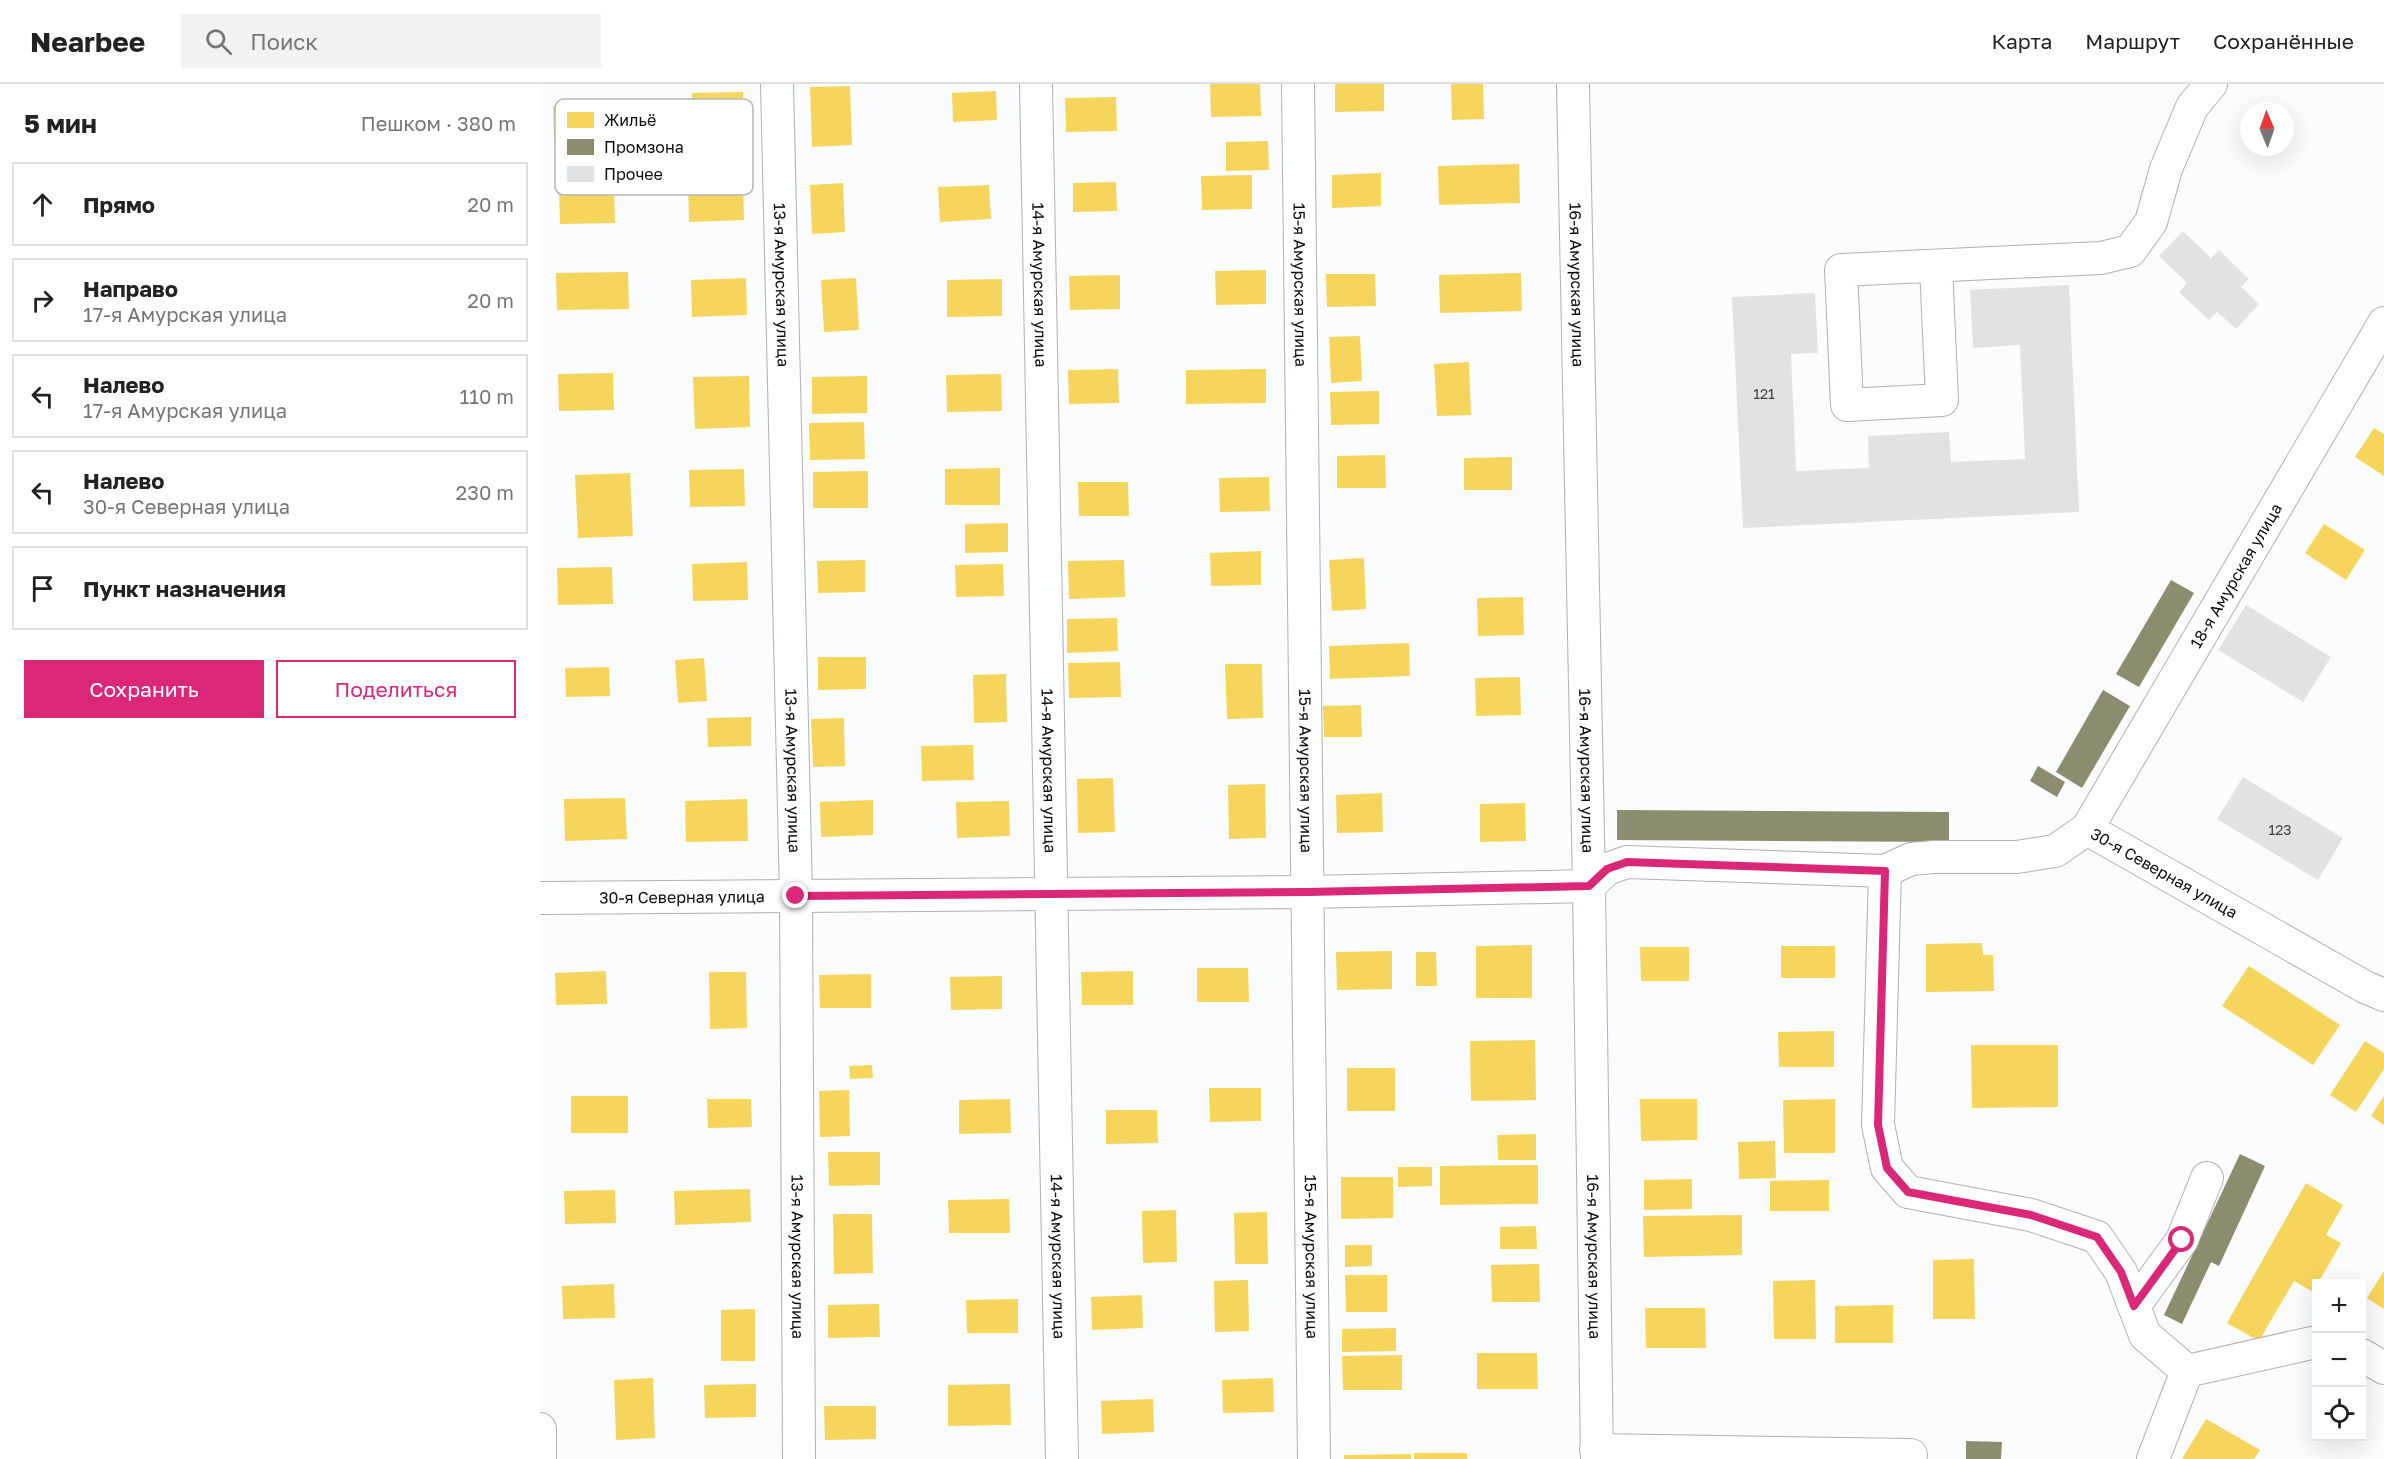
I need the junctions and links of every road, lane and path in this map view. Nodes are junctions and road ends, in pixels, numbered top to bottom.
1 (777, 84) edge
2 (1036, 84) edge
3 (1298, 84) edge
4 (1573, 84) edge
5 (2211, 84) edge
6 (1936, 266) junction
7 (2384, 323) edge
8 (2087, 828) junction
9 (1885, 871) junction
10 (1589, 886) junction
11 (1307, 892) junction
12 (1050, 894) junction
13 (796, 896) junction
14 (540, 898) edge
15 (2375, 991) edge
16 (2384, 1016) edge
17 (2207, 1178) dead end
18 (2134, 1306) junction
19 (2312, 1343) edge
20 (2366, 1358) edge
21 (2384, 1368) edge
22 (2187, 1371) junction
23 (540, 1429) edge
24 (1597, 1455) edge
25 (1911, 1455) dead end
26 (540, 1459) edge
27 (799, 1459) edge
28 (1062, 1459) edge
29 (1314, 1459) edge
30 (2153, 1459) edge

1 - 13 street, 13-я Амурская улица
2 - 12 street, 14-я Амурская улица
3 - 11 street, 15-я Амурская улица
4 - 10 street, 16-я Амурская улица
5 - 6 street
6 - 6 street
7 - 8 street, 18-я Амурская улица
8 - 9 street, 30-я Северная улица
8 - 15 street, 30-я Северная улица
9 - 10 street, 30-я Северная улица
9 - 18 street
10 - 11 street, 30-я Северная улица
10 - 24 street, 16-я Амурская улица
11 - 12 street, 30-я Северная улица
11 - 29 street, 15-я Амурская улица
12 - 13 street, 30-я Северная улица
12 - 28 street, 14-я Амурская улица
13 - 14 street, 30-я Северная улица
13 - 27 street, 13-я Амурская улица
15 - 16 street
17 - 18 street
18 - 22 street
19 - 22 street
20 - 21 street
22 - 30 street
23 - 26 street
24 - 25 street

